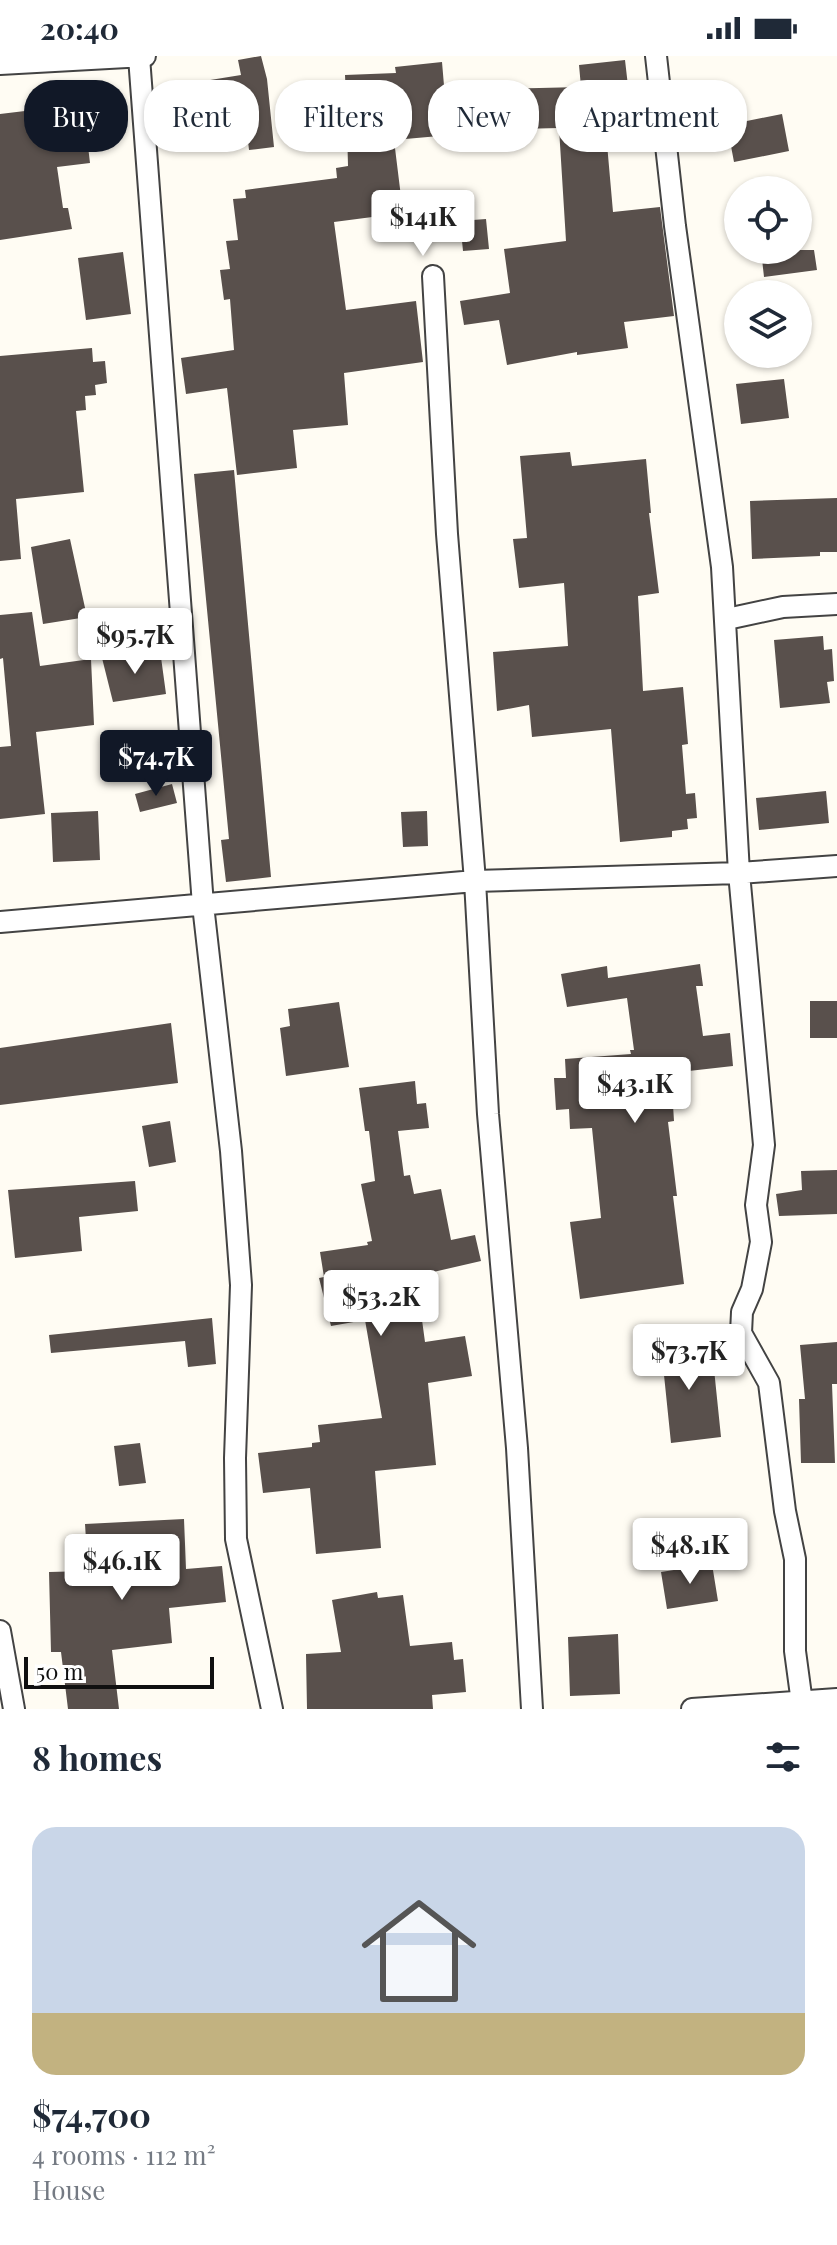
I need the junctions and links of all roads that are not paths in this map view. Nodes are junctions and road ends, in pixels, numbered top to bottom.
1 (656, 56) edge
2 (142, 57) edge
3 (0, 64) edge
4 (433, 276) dead end
5 (837, 604) edge
6 (727, 619) junction
7 (837, 866) edge
8 (739, 873) junction
9 (475, 881) junction
10 (203, 905) junction
11 (0, 922) edge
12 (0, 1631) edge
13 (837, 1699) edge
14 (802, 1703) junction
15 (14, 1709) edge
16 (272, 1709) edge
17 (532, 1709) edge
18 (692, 1709) edge

1 - 6 street
2 - 3 street
2 - 10 street
4 - 9 street
5 - 6 street
6 - 8 street
7 - 8 street
8 - 9 street
8 - 14 street
9 - 10 street
9 - 17 street
10 - 11 street
10 - 16 street
12 - 15 street
13 - 14 street
14 - 18 street

